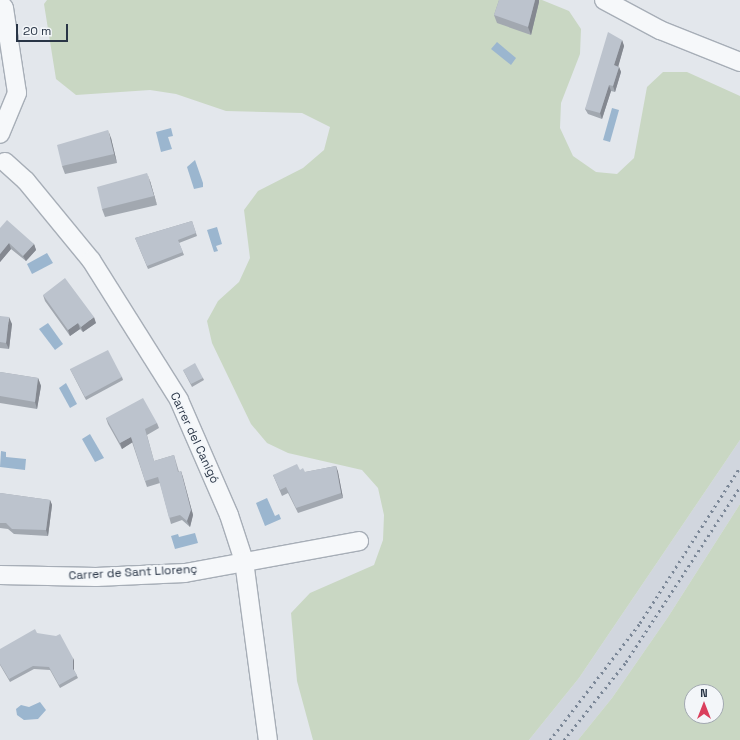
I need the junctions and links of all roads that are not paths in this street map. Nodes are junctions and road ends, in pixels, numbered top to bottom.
1 (604, 0) edge
2 (0, 3) edge
3 (740, 62) edge
4 (0, 134) edge
5 (0, 141) edge
6 (2, 164) edge
7 (360, 541) dead end
8 (244, 561) junction
9 (0, 575) edge
10 (268, 740) edge

1 - 3 street
2 - 4 street
5 - 6 street
6 - 8 street, Carrer del Canigó
7 - 8 street, Carrer de Sant Llorenç
8 - 9 street, Carrer de Sant Llorenç
8 - 10 street, Carrer del Canigó

